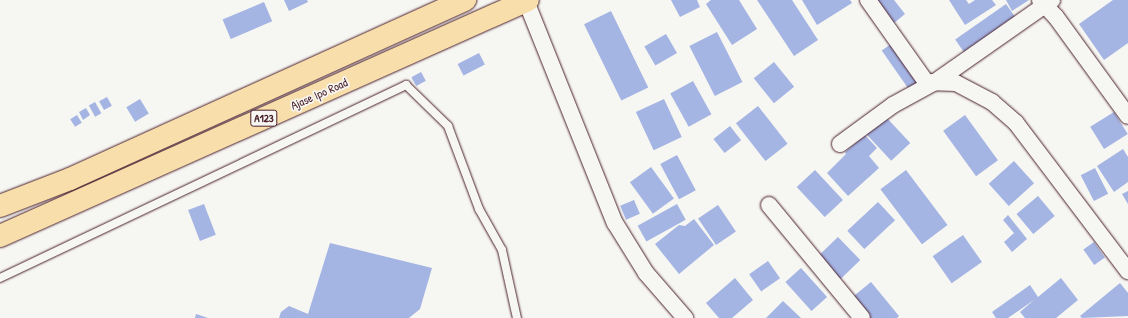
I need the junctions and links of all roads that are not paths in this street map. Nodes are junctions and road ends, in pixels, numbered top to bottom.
1 (465, 0) edge
2 (527, 0) edge
3 (868, 0) edge
4 (1045, 1) edge
5 (935, 82) junction
6 (1128, 116) edge
7 (840, 144) dead end
8 (769, 205) dead end
9 (0, 206) edge
10 (0, 236) edge
11 (1128, 271) edge
12 (0, 278) edge
13 (517, 318) edge
14 (685, 318) edge
15 (862, 318) edge

1 - 9 highway, A123
2 - 10 highway, Ajase Ipo Road / A123
2 - 14 street
3 - 5 street
4 - 5 street
4 - 6 street
5 - 7 street
5 - 11 street
8 - 15 street
12 - 13 lane

